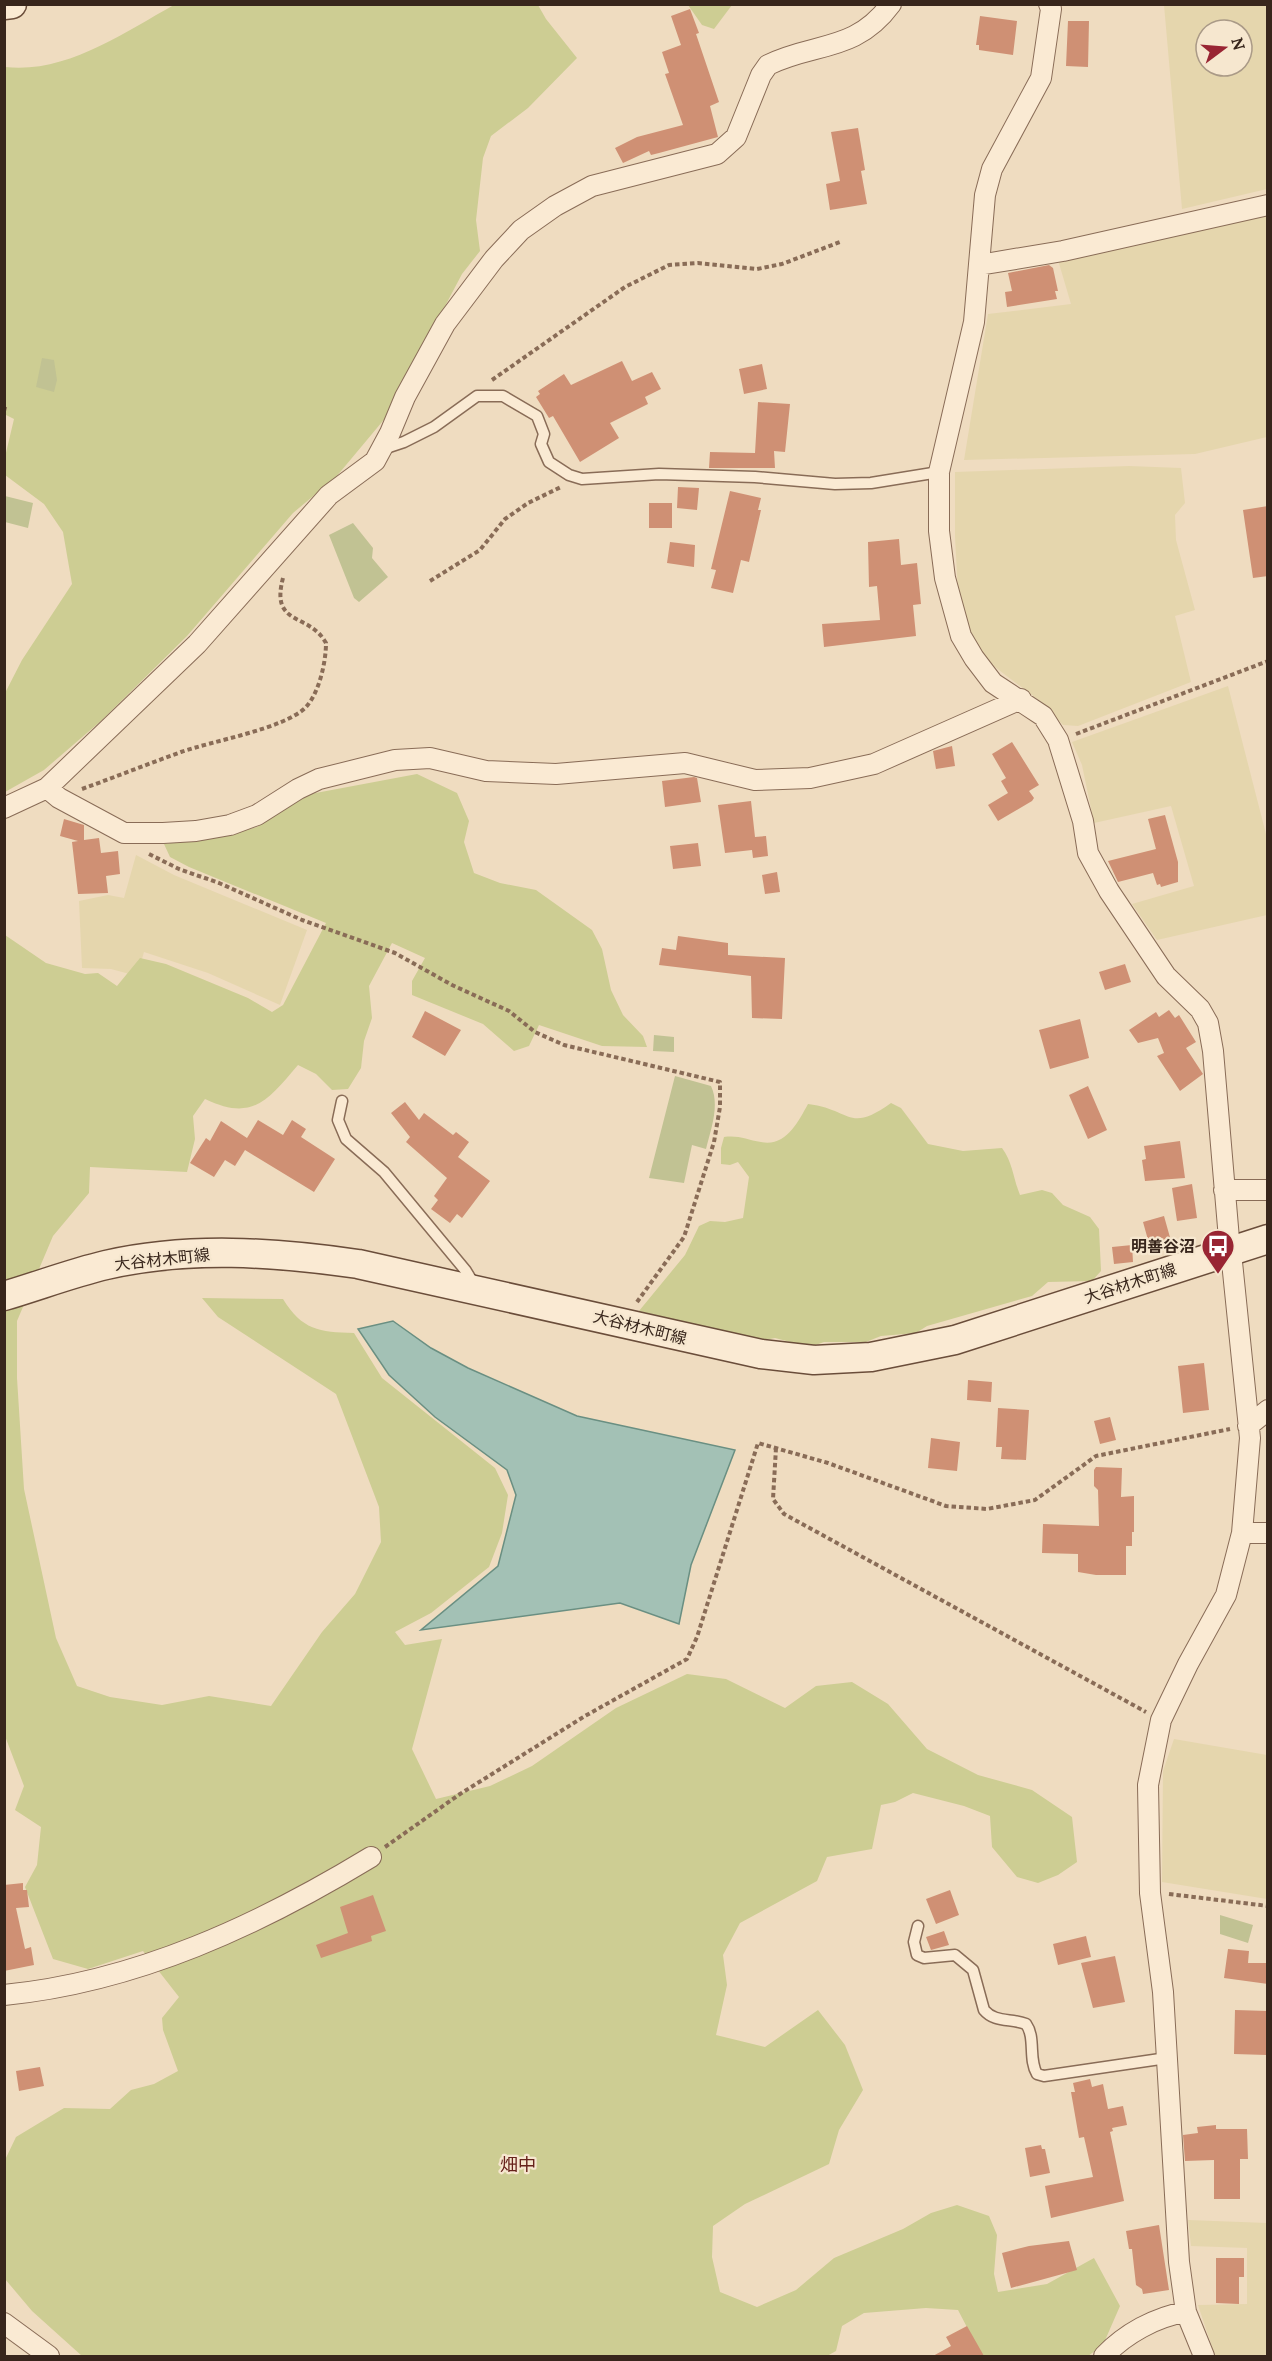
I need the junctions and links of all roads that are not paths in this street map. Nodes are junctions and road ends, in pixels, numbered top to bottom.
1 (12, 4) edge
2 (891, 4) edge
3 (1048, 4) edge
4 (4, 6) edge
5 (1268, 205) edge
6 (979, 265) junction
7 (383, 449) junction
8 (939, 472) junction
9 (1021, 699) junction
10 (53, 793) junction
11 (4, 808) edge
12 (342, 1101) dead end
13 (1224, 1190) junction
14 (1268, 1190) edge
15 (1229, 1239) dead end
16 (1268, 1239) edge
17 (1232, 1262) dead end
18 (478, 1291) junction
19 (4, 1296) edge
20 (1268, 1410) edge
21 (1248, 1426) junction
22 (1242, 1533) junction
23 (1268, 1533) edge
24 (371, 1857) road end
25 (918, 1926) dead end
26 (4, 1995) edge
27 (1167, 2058) junction
28 (1186, 2312) junction
29 (4, 2324) edge
30 (49, 2356) edge
31 (1104, 2356) edge
32 (1204, 2356) edge

1 - 4 main road
2 - 7 street
3 - 6 street
5 - 6 street
6 - 8 street
7 - 8 lane
7 - 10 street
8 - 9 street
9 - 10 street
9 - 13 street
10 - 11 street
12 - 18 lane
13 - 14 street
13 - 15 street
16 - 18 main road, 大谷材木町線
17 - 21 street
18 - 19 main road, 大谷材木町線
20 - 21 street
21 - 22 street
22 - 23 street
22 - 27 street
24 - 26 street
25 - 27 lane
27 - 28 street
28 - 31 street
28 - 32 street
29 - 30 street

